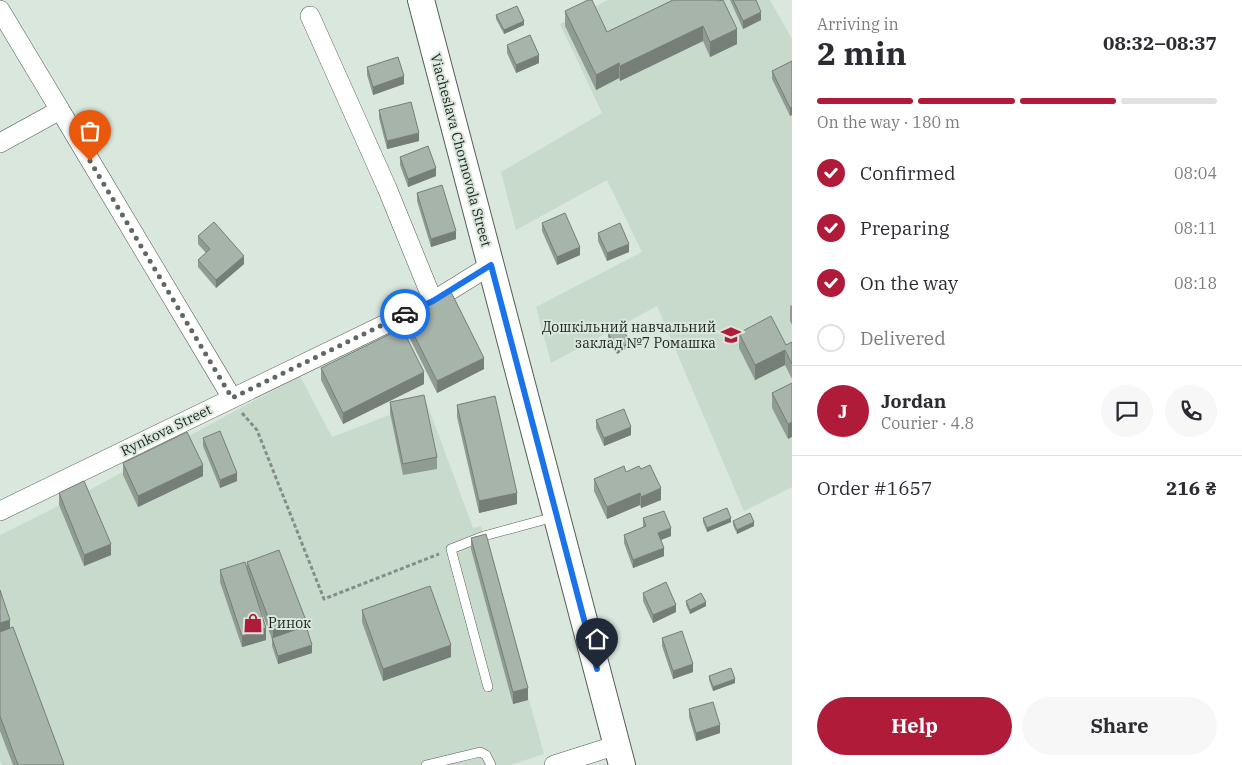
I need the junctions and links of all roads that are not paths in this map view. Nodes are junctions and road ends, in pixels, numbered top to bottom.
1 (421, 0) edge
2 (0, 10) edge
3 (310, 16) dead end
4 (60, 110) junction
5 (0, 143) edge
6 (491, 265) junction
7 (433, 301) junction
8 (232, 398) junction
9 (0, 511) edge
10 (557, 517) junction
11 (488, 687) dead end
12 (620, 755) edge
13 (426, 765) edge
14 (491, 765) edge
15 (554, 765) edge

1 - 6 street, Viacheslava Chornovola Street
2 - 4 street
3 - 7 street
4 - 5 street
4 - 8 street
6 - 7 street, Rynkova Street
6 - 10 street, Viacheslava Chornovola Street
7 - 8 street, Rynkova Street
8 - 9 street, Rynkova Street
10 - 11 lane
10 - 12 street, Viacheslava Chornovola Street
12 - 15 street
13 - 14 lane

